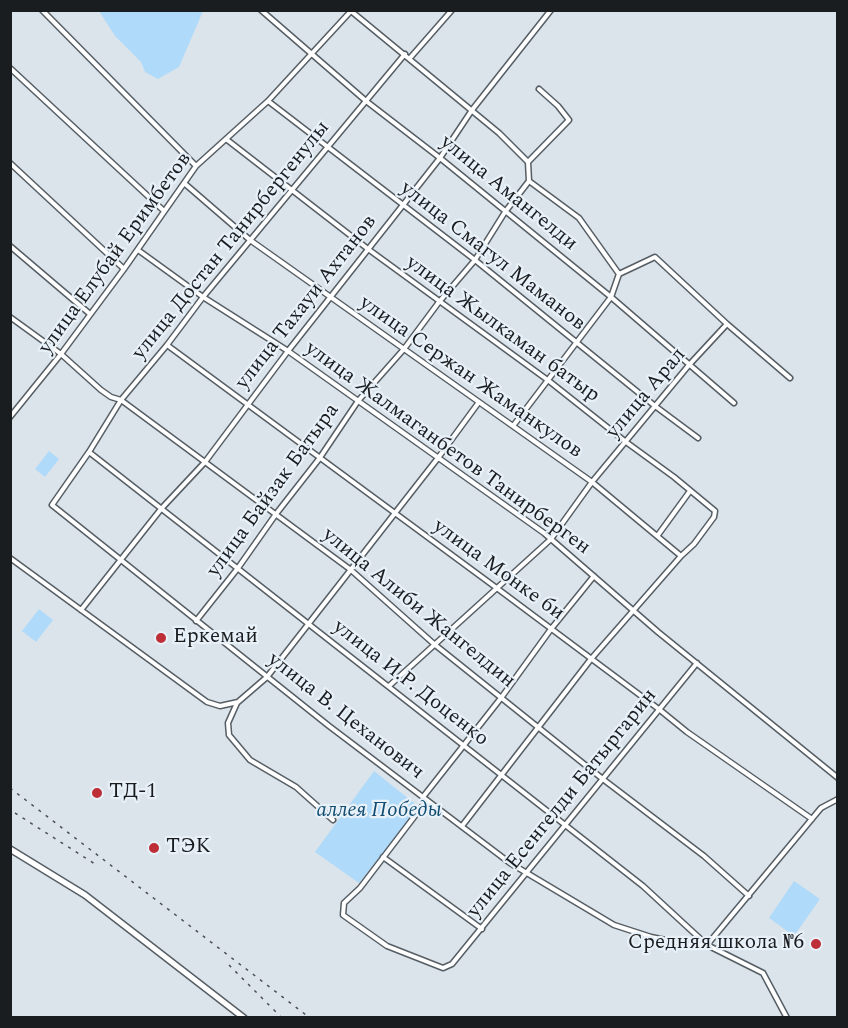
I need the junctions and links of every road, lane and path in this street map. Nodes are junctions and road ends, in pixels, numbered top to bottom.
1 (42, 10) edge
2 (261, 10) edge
3 (452, 10) edge
4 (551, 10) edge
5 (351, 11) edge
6 (312, 52) junction
7 (405, 54) junction
8 (410, 58) junction
9 (10, 68) edge
10 (539, 89) dead end
11 (268, 101) junction
12 (366, 101) junction
13 (472, 110) junction
14 (226, 139) junction
15 (328, 149) junction
16 (440, 158) junction
17 (528, 162) junction
18 (10, 163) edge
19 (196, 166) junction
20 (529, 181) junction
21 (184, 183) junction
22 (291, 191) junction
23 (402, 205) junction
24 (164, 211) junction
25 (506, 212) junction
26 (250, 240) junction
27 (10, 246) edge
28 (368, 249) junction
29 (138, 250) junction
30 (475, 260) junction
31 (124, 269) junction
32 (619, 274) junction
33 (203, 297) junction
34 (330, 297) junction
35 (610, 297) junction
36 (439, 302) junction
37 (90, 314) junction
38 (10, 317) edge
39 (727, 324) junction
40 (577, 343) junction
41 (167, 345) junction
42 (404, 349) junction
43 (288, 351) junction
44 (61, 354) junction
45 (689, 365) junction
46 (790, 378) dead end
47 (549, 381) junction
48 (121, 400) junction
49 (358, 401) junction
50 (479, 402) junction
51 (735, 403) dead end
52 (247, 405) junction
53 (655, 406) junction
54 (10, 417) edge
55 (513, 426) junction
56 (698, 438) dead end
57 (626, 442) junction
58 (89, 452) junction
59 (438, 458) junction
60 (319, 459) junction
61 (205, 462) junction
62 (592, 482) junction
63 (690, 491) junction
64 (52, 505) joint
65 (161, 509) junction
66 (276, 514) junction
67 (394, 514) junction
68 (658, 535) junction
69 (551, 539) junction
70 (681, 556) junction
71 (10, 558) edge
72 (121, 562) junction
73 (238, 568) junction
74 (351, 570) junction
75 (594, 576) junction
76 (498, 589) junction
77 (81, 610) junction
78 (634, 611) junction
79 (196, 621) junction
80 (309, 623) junction
81 (551, 629) junction
82 (434, 644) junction
83 (591, 658) junction
84 (697, 663) junction
85 (267, 676) junction
86 (389, 686) junction
87 (501, 698) junction
88 (237, 702) junction
89 (660, 710) junction
90 (538, 727) junction
91 (463, 745) junction
92 (501, 774) junction
93 (837, 778) edge
94 (604, 780) junction
95 (425, 798) junction
96 (837, 799) edge
97 (812, 819) junction
98 (333, 820) dead end
99 (462, 826) junction
100 (566, 826) junction
101 (10, 849) edge
102 (383, 857) junction
103 (527, 873) junction
104 (749, 896) junction
105 (482, 929) junction
106 (707, 945) junction
107 (244, 1017) edge
108 (787, 1017) edge

1 - 19 street
2 - 6 street, улица Амангелди
3 - 8 street
4 - 13 street, улица Тахауи Ахтанов
5 - 6 street, улица Елубай Еримбетов
5 - 7 street
6 - 11 street, улица Елубай Еримбетов
6 - 12 street, улица Амангелди
7 - 8 street
7 - 12 street, улица Достан Танирбергенулы
8 - 13 street
9 - 24 street
10 - 17 street
11 - 14 street, улица Елубай Еримбетов
11 - 15 street, улица Смагул Маманов
12 - 15 street, улица Достан Танирбергенулы
12 - 16 street, улица Амангелди
13 - 16 street, улица Тахауи Ахтанов
13 - 17 street
14 - 19 street, улица Елубай Еримбетов
14 - 22 street, улица Жылкаман батыр
15 - 22 street, улица Достан Танирбергенулы
15 - 23 street, улица Смагул Маманов
16 - 23 street, улица Тахауи Ахтанов
16 - 25 street, улица Амангелди
17 - 20 street
18 - 31 street
19 - 21 street, улица Елубай Еримбетов
20 - 25 street, улица Байзак Батыра
20 - 32 street
21 - 24 street, улица Елубай Еримбетов
21 - 26 street, улица Сержан Жаманкулов
22 - 26 street, улица Достан Танирбергенулы
22 - 28 street, улица Жылкаман батыр
23 - 28 street, улица Тахауи Ахтанов
23 - 30 street, улица Смагул Маманов
24 - 29 street, улица Елубай Еримбетов
25 - 30 street, улица Байзак Батыра
25 - 35 street, улица Амангелди
26 - 33 street, улица Достан Танирбергенулы
26 - 34 street, улица Сержан Жаманкулов
27 - 37 street
28 - 34 street, улица Тахауи Ахтанов
28 - 36 street, улица Жылкаман батыр
29 - 31 street, улица Елубай Еримбетов
29 - 33 street, улица Жалмаганбетов Танирберген
30 - 36 street, улица Байзак Батыра
30 - 40 street, улица Смагул Маманов
31 - 37 street, улица Елубай Еримбетов
32 - 35 street
32 - 39 street
33 - 41 street, улица Достан Танирбергенулы
33 - 43 street, улица Жалмаганбетов Танирберген
34 - 42 street, улица Сержан Жаманкулов
34 - 43 street, улица Тахауи Ахтанов
35 - 40 street
35 - 45 street, улица Амангелди
36 - 42 street, улица Байзак Батыра
36 - 47 street, улица Жылкаман батыр
37 - 44 street, улица Елубай Еримбетов
38 - 44 street, улица Алиби Жангелдин
39 - 45 street, улица Арал
39 - 46 street
40 - 47 street
40 - 53 street, улица Смагул Маманов
41 - 48 street, улица Достан Танирбергенулы
41 - 52 street, улица Монке би
42 - 49 street, улица Байзак Батыра
42 - 50 street, улица Сержан Жаманкулов
43 - 49 street, улица Жалмаганбетов Танирберген
43 - 52 street, улица Тахауи Ахтанов
44 - 48 street, улица Алиби Жангелдин
44 - 54 street, улица Елубай Еримбетов
45 - 51 street, улица Амангелди
45 - 53 street, улица Арал
47 - 55 street
47 - 57 street, улица Жылкаман батыр
48 - 58 street, улица Достан Танирбергенулы
48 - 61 street, улица Алиби Жангелдин
49 - 59 street, улица Жалмаганбетов Танирберген
49 - 60 street, улица Байзак Батыра
50 - 55 street, улица Сержан Жаманкулов
50 - 59 street
52 - 60 street, улица Монке би
52 - 61 street, улица Тахауи Ахтанов
53 - 56 street, улица Смагул Маманов
53 - 57 street, улица Арал
55 - 62 street, улица Сержан Жаманкулов
57 - 62 street, улица Арал
57 - 63 street, улица Жылкаман батыр
58 - 64 street, улица Достан Танирбергенулы
58 - 65 street, улица И.Р. Доценко
59 - 67 street
59 - 69 street, улица Жалмаганбетов Танирберген
60 - 66 street, улица Байзак Батыра
60 - 67 street, улица Монке би
61 - 65 street, улица Тахауи Ахтанов
61 - 66 street, улица Алиби Жангелдин
62 - 68 street, улица Сержан Жаманкулов
62 - 69 street, улица Арал
63 - 68 street
63 - 70 street, улица Жылкаман батыр
64 - 72 street, улица В. Цеханович
65 - 72 street, улица Тахауи Ахтанов
65 - 73 street, улица И.Р. Доценко
66 - 73 street, улица Байзак Батыра
66 - 74 street, улица Алиби Жангелдин
67 - 74 street
67 - 76 street, улица Монке би
68 - 70 street, улица Сержан Жаманкулов
69 - 75 street, улица Жалмаганбетов Танирберген
69 - 76 street, улица Арал
70 - 78 street
71 - 77 street
72 - 77 street, улица Тахауи Ахтанов
72 - 79 street, улица В. Цеханович
73 - 79 street, улица Байзак Батыра
73 - 80 street, улица И.Р. Доценко
74 - 80 street
74 - 82 street, улица Алиби Жангелдин
75 - 78 street, улица Жалмаганбетов Танирберген
75 - 81 street
76 - 81 street, улица Монке би
76 - 82 street, улица Арал
77 - 88 street
78 - 83 street
78 - 84 street, улица Жалмаганбетов Танирберген
79 - 85 street, улица В. Цеханович
80 - 85 street
80 - 86 street, улица И.Р. Доценко
81 - 83 street, улица Монке би
81 - 87 street
82 - 86 street, улица Арал
82 - 87 street, улица Алиби Жангелдин
83 - 89 street, улица Монке би
83 - 90 street
84 - 89 street, улица Есенгелди Батыргарин
84 - 93 street, улица Жалмаганбетов Танирберген
85 - 88 street
85 - 95 street, улица В. Цеханович
86 - 91 street, улица И.Р. Доценко
87 - 90 street, улица Алиби Жангелдин
87 - 91 street
88 - 98 street
89 - 94 street, улица Есенгелди Батыргарин
89 - 97 street, улица Монке би
90 - 92 street
90 - 94 street, улица Алиби Жангелдин
91 - 92 street, улица И.Р. Доценко
91 - 95 street
92 - 99 street
92 - 100 street, улица И.Р. Доценко
94 - 100 street, улица Есенгелди Батыргарин
94 - 104 street, улица Алиби Жангелдин
95 - 99 street, улица В. Цеханович
95 - 102 street
96 - 97 street
97 - 104 street
99 - 103 street, улица В. Цеханович
100 - 103 street, улица Есенгелди Батыргарин
100 - 106 street, улица И.Р. Доценко
101 - 107 street
102 - 105 street
102 - 105 street, улица Есенгелди Батыргарин
103 - 105 street, улица Есенгелди Батыргарин
103 - 106 street, улица В. Цеханович
104 - 106 street
106 - 108 street

